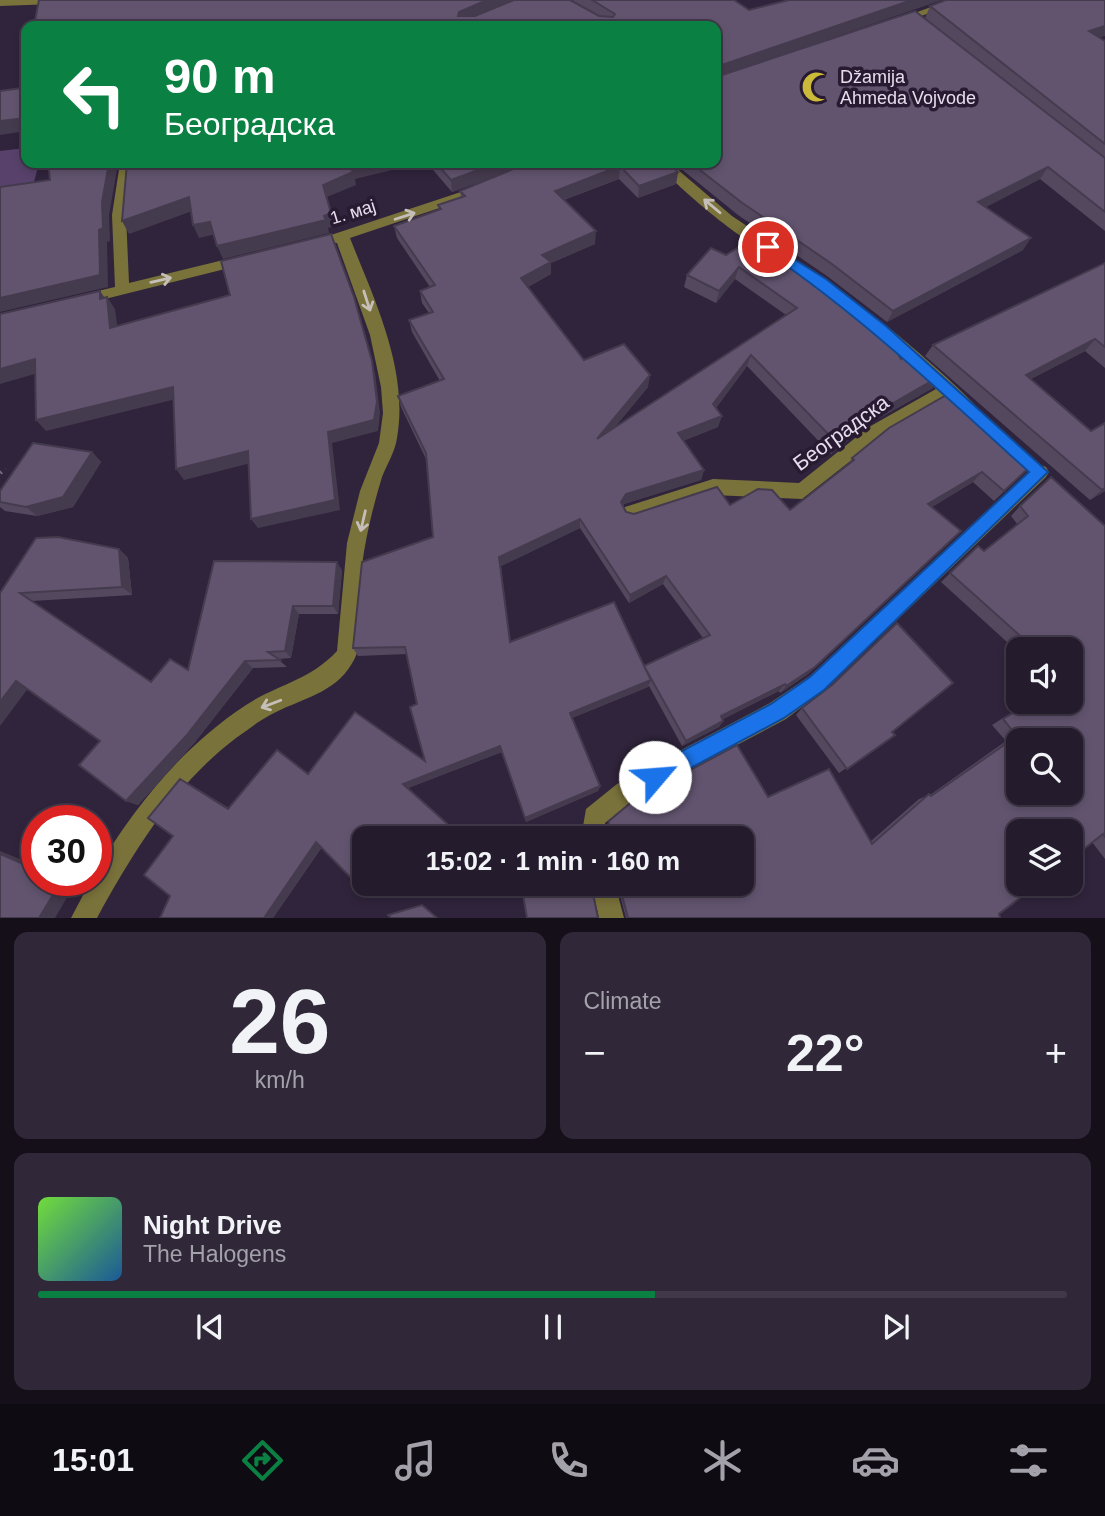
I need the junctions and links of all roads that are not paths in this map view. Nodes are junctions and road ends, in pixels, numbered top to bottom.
1 (81, 0) edge
2 (960, 0) edge
3 (0, 3) edge
4 (912, 16) junction
5 (888, 24) edge
6 (925, 27) edge
7 (125, 168) edge
8 (669, 168) edge
9 (496, 184) edge
10 (342, 237) junction
11 (316, 243) edge
12 (264, 256) edge
13 (788, 259) edge
14 (122, 289) junction
15 (70, 303) edge
16 (856, 310) edge
17 (949, 389) junction
18 (979, 417) edge
19 (1039, 471) dead end
20 (631, 513) edge
21 (594, 826) edge
22 (606, 896) edge
23 (83, 918) edge
24 (612, 918) edge

1 - 3 street
2 - 4 street
4 - 5 street
4 - 6 street
7 - 14 street
13 -> 8 street
10 -> 9 street, 1. мај
10 - 11 street, 1. мај
10 -> 23 street
14 -> 12 street
14 - 15 street
16 - 17 street
17 - 18 street
17 - 20 street, Београдска
19 - 21 street
22 - 24 street

